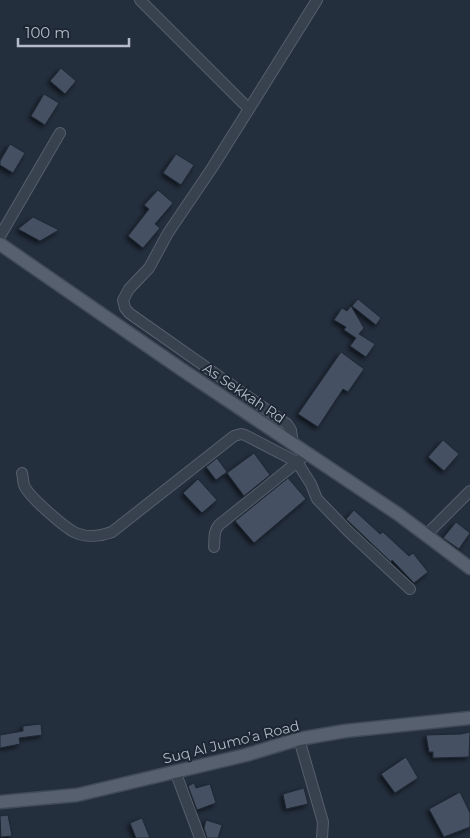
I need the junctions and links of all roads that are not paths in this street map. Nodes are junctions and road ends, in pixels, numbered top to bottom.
1 (317, 0) edge
2 (142, 1) edge
3 (249, 109) junction
4 (60, 133) dead end
5 (0, 236) edge
6 (0, 244) edge
7 (293, 444) junction
8 (307, 453) junction
9 (297, 462) junction
10 (22, 473) dead end
11 (470, 491) edge
12 (427, 534) junction
13 (214, 547) dead end
14 (470, 568) edge
15 (410, 589) dead end
16 (470, 718) edge
17 (299, 739) junction
18 (175, 772) junction
19 (0, 802) edge
20 (200, 838) edge
21 (322, 838) edge

1 - 3 street
2 - 3 street
3 - 7 street
4 - 5 street
6 - 7 main road, As Sekkah Rd
7 - 8 main road, As Sekkah Rd
8 - 9 street
8 - 12 main road, As Sekkah Rd
9 - 10 street
9 - 13 street
9 - 15 street
11 - 12 street
12 - 14 main road, As Sekkah Rd
16 - 17 main road, Suq Al Jumo’a Road
17 - 18 main road, Suq Al Jumo’a Road
17 - 21 street
18 - 19 main road, Suq Al Jumo’a Road
18 - 20 street

